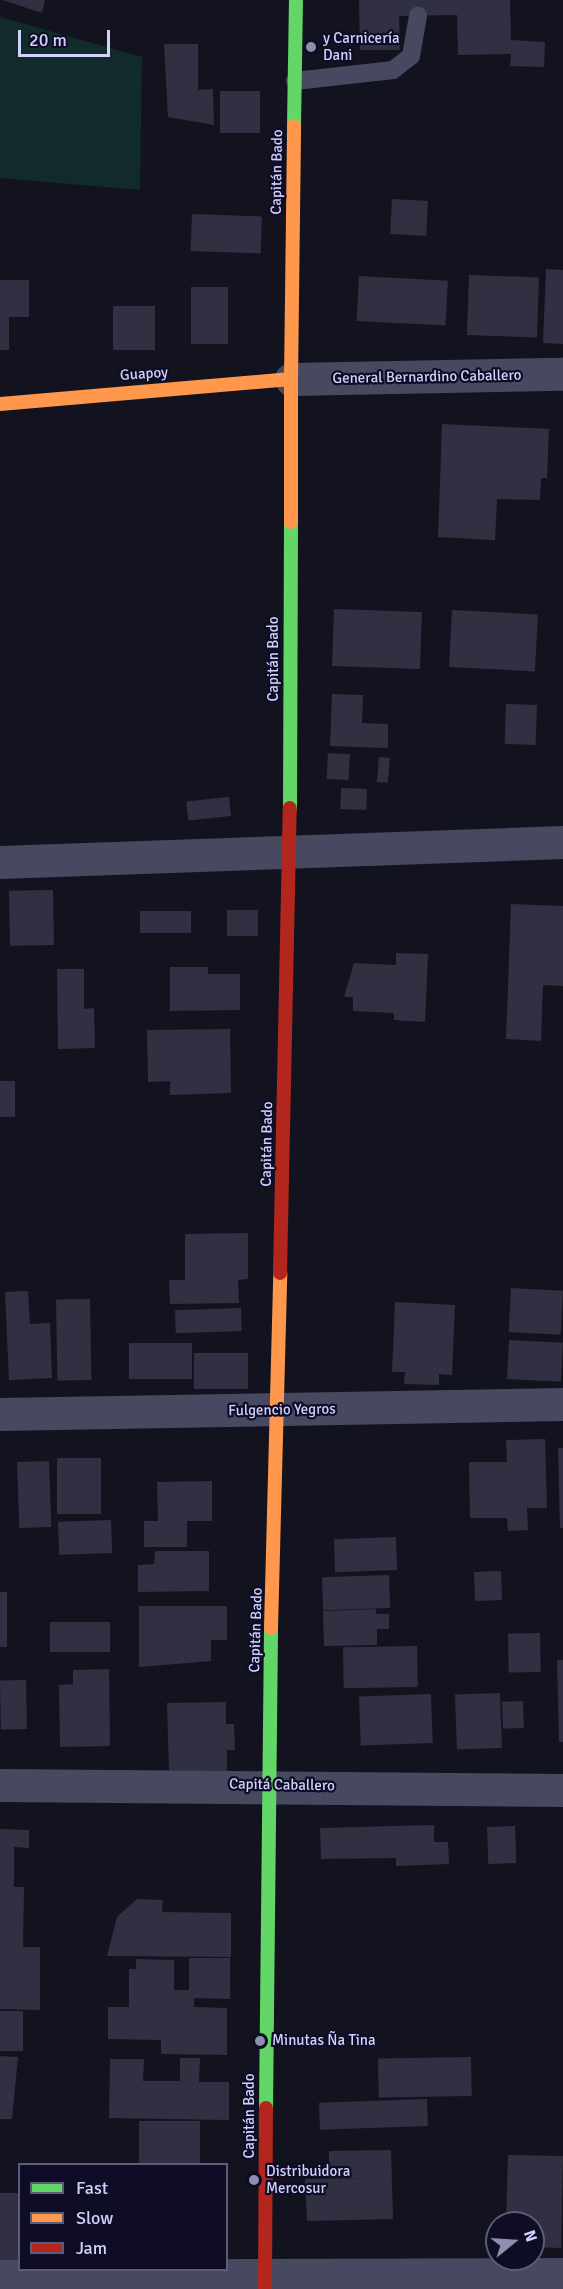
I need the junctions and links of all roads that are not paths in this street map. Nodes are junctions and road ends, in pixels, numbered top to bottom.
1 (296, 0) edge
2 (418, 16) dead end
3 (295, 81) junction
4 (563, 374) edge
5 (291, 379) junction
6 (0, 405) edge
7 (563, 842) edge
8 (290, 851) junction
9 (0, 862) edge
10 (563, 1404) edge
11 (279, 1410) junction
12 (0, 1414) edge
13 (267, 1784) junction
14 (0, 1785) edge
15 (563, 1790) edge
16 (563, 2274) edge
17 (0, 2276) edge
18 (265, 2283) edge

1 - 3 main road, Capitán Bado
2 - 3 lane
3 - 5 main road, Capitán Bado
4 - 5 street, General Bernardino Caballero
5 - 6 main road, Guapoy
5 - 8 main road, Capitán Bado
7 - 8 street
8 - 9 street
8 - 11 main road, Capitán Bado
10 - 11 street, Fulgencio Yegros
11 - 12 street, Fulgencio Yegros
11 - 13 main road, Capitán Bado
13 - 14 street, Capitá Caballero
13 - 15 street, Capitá Caballero
13 - 18 main road, Capitán Bado
16 - 18 street
17 - 18 street

